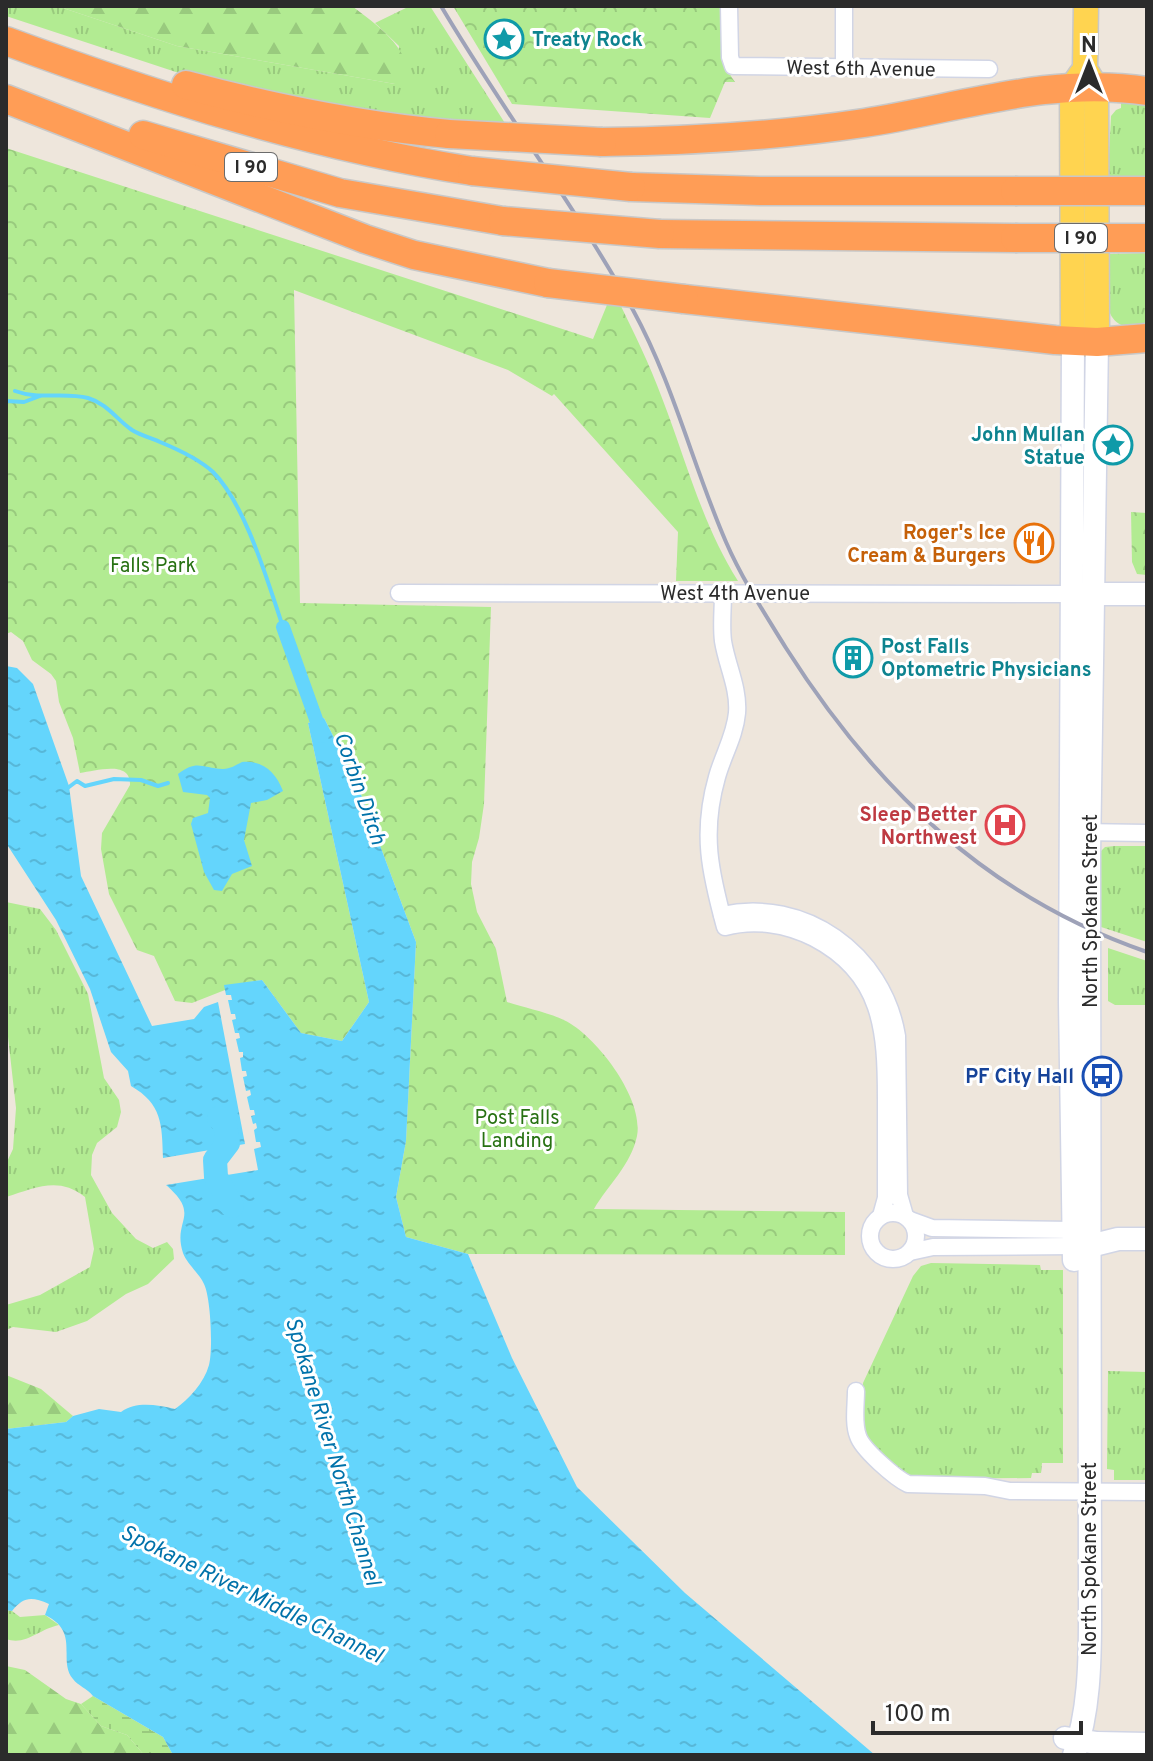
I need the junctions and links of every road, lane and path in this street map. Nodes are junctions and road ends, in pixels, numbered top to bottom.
1 (729, 6) edge
2 (844, 6) edge
3 (1086, 6) edge
4 (6, 30) edge
5 (6, 41) edge
6 (844, 67) junction
7 (989, 69) dead end
8 (1084, 81) junction
9 (6, 89) edge
10 (1147, 91) edge
11 (6, 99) edge
12 (1147, 191) edge
13 (1147, 238) edge
14 (1147, 338) edge
15 (1085, 342) junction
16 (399, 593) dead end
17 (723, 593) junction
18 (1071, 594) junction
19 (1095, 594) junction
20 (1147, 594) edge
21 (1080, 832) junction
22 (1147, 833) edge
23 (723, 921) junction
24 (881, 1216) junction
25 (908, 1218) junction
26 (1082, 1238) junction
27 (1147, 1239) edge
28 (910, 1252) junction
29 (856, 1391) dead end
30 (1082, 1492) junction
31 (1147, 1492) edge
32 (1147, 1744) edge
33 (1069, 1747) edge

1 - 6 street, West 6th Avenue
2 - 6 street
3 - 8 main road, North Spokane Street
4 - 8 highway, bridge
5 - 12 highway, I 90, bridge
6 - 7 street, West 6th Avenue
8 - 10 highway
8 - 15 main road, North Spokane Street
9 - 13 highway, I 90, bridge
11 - 15 highway, bridge
14 - 15 highway
15 - 18 main road, North Spokane Street
15 - 19 main road, North Spokane Street
16 - 17 street, West 4th Avenue
17 - 18 street, West 4th Avenue
17 - 23 street
18 - 19 main road
18 - 21 main road, North Spokane Street
19 - 20 main road
19 - 21 main road, North Spokane Street
21 - 22 street
21 - 26 main road, North Spokane Street
23 - 24 street
23 - 25 street
24 - 25 street
24 - 28 street
25 - 26 street
25 - 28 street
26 - 27 main road
26 - 28 street
26 - 30 main road, North Spokane Street
29 - 30 street
30 - 31 street
30 - 33 main road, North Spokane Street
32 - 33 main road

